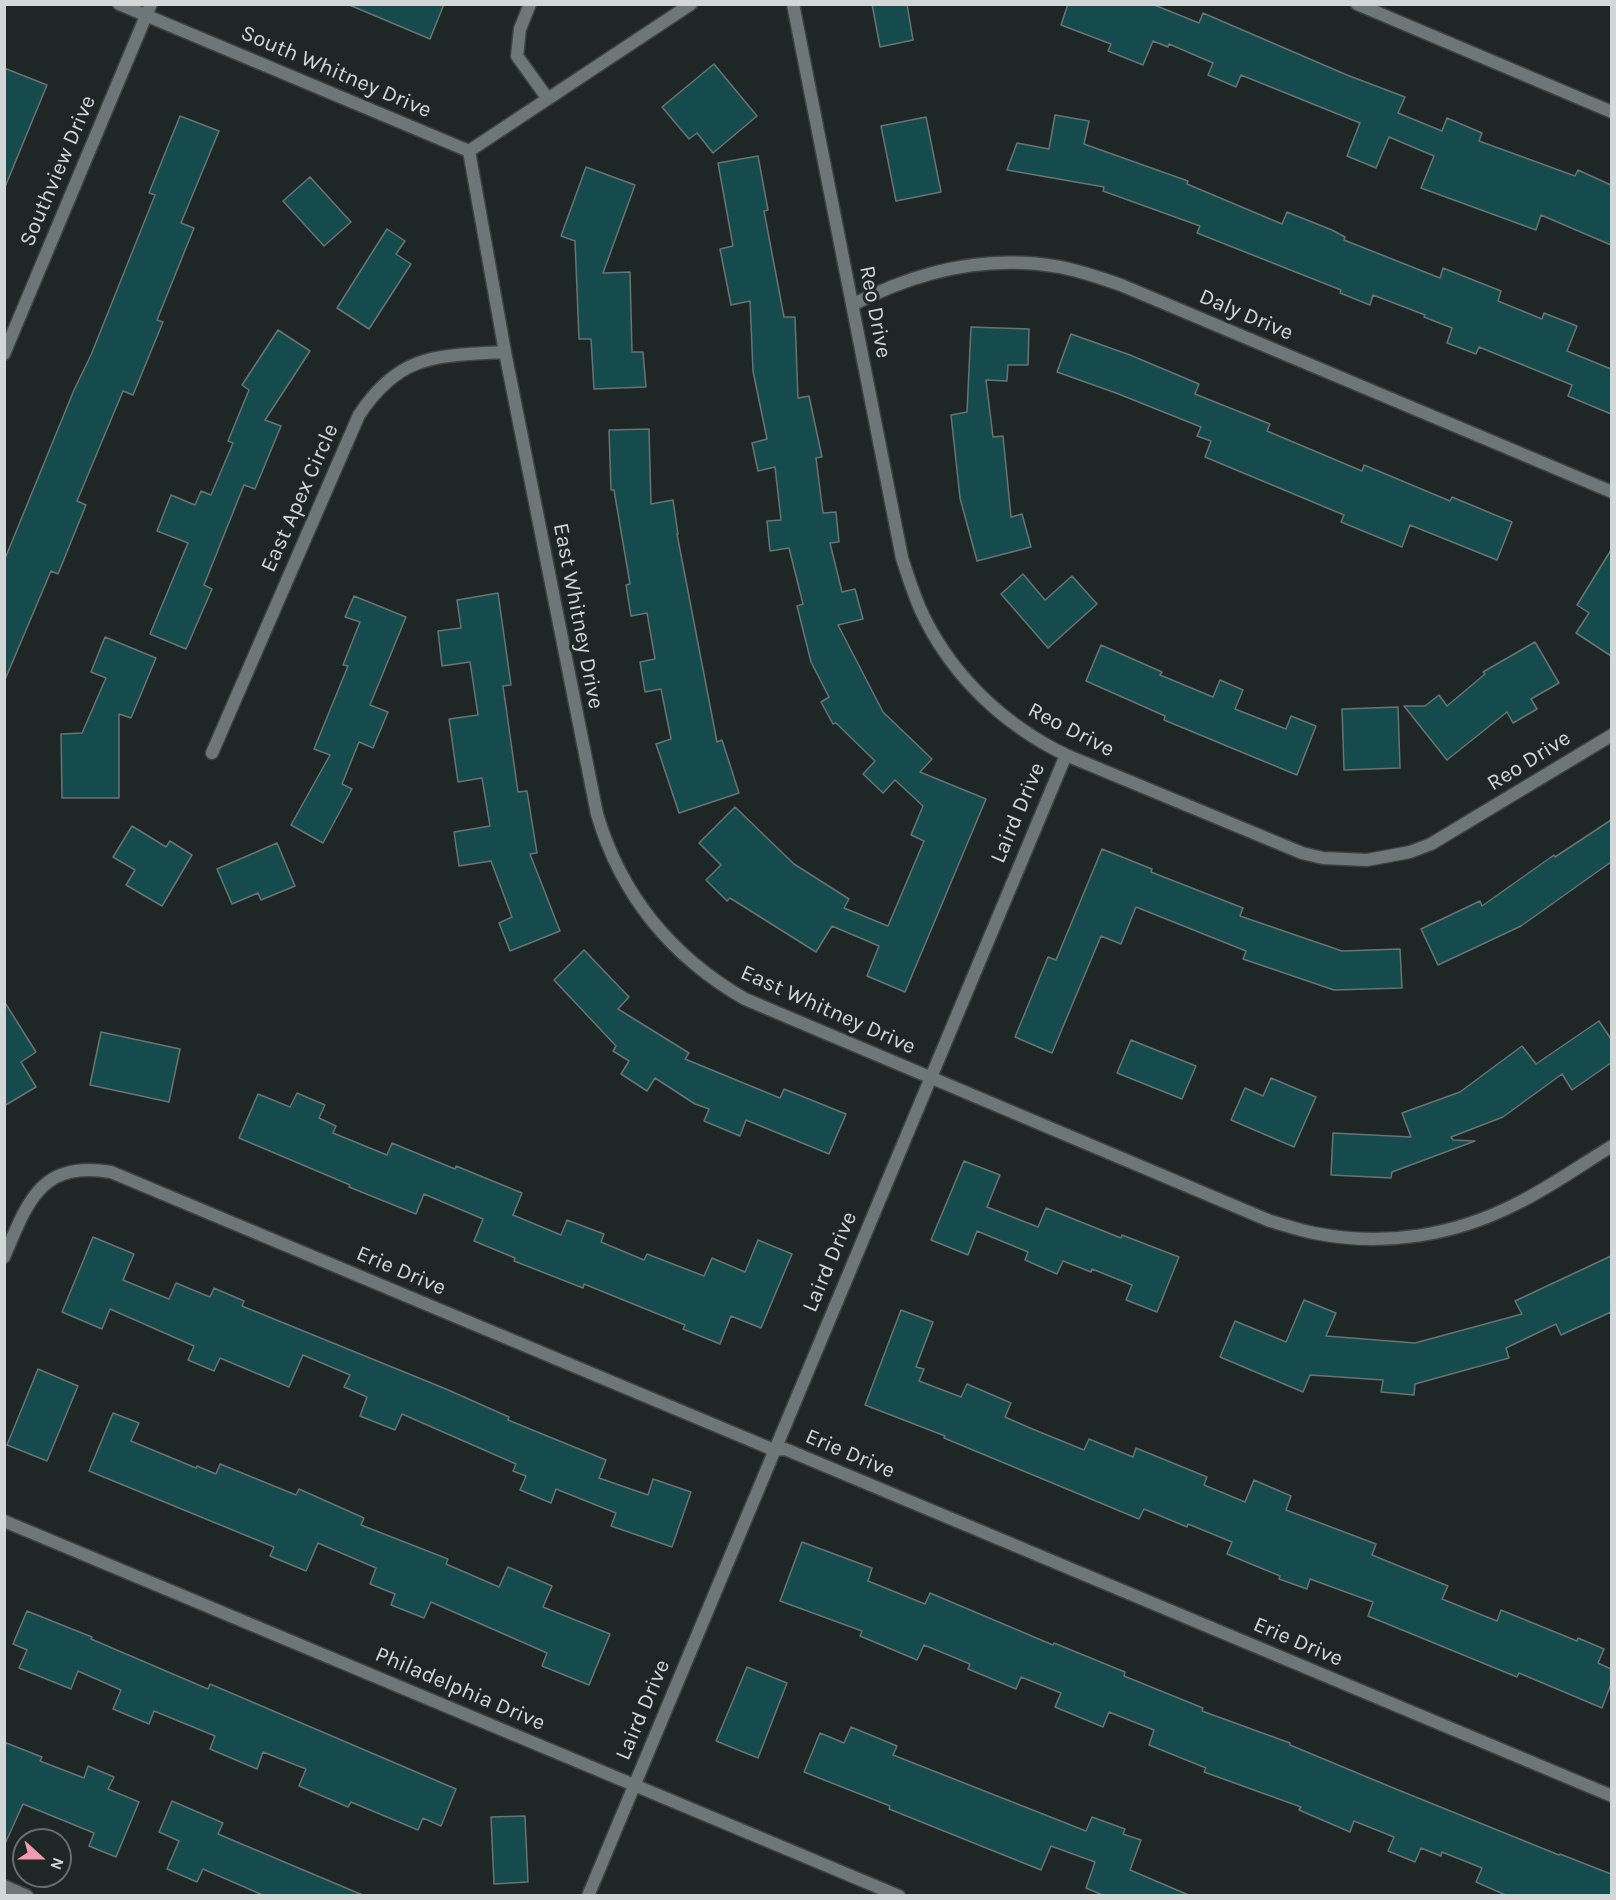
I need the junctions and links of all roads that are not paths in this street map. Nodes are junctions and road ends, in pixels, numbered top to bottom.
1 (119, 4) edge
2 (530, 4) edge
3 (691, 4) edge
4 (793, 4) edge
5 (1357, 4) edge
6 (1380, 9) edge
7 (149, 10) edge
8 (548, 99) junction
9 (1611, 112) edge
10 (469, 151) junction
11 (852, 305) junction
12 (505, 351) junction
13 (4, 354) edge
14 (1611, 492) edge
15 (1611, 735) edge
16 (212, 753) dead end
17 (1066, 755) junction
18 (930, 1078) junction
19 (1611, 1146) edge
20 (4, 1257) edge
21 (774, 1450) junction
22 (4, 1521) edge
23 (634, 1785) junction
24 (1611, 1796) edge
25 (4, 1886) edge
26 (27, 1896) edge
27 (588, 1896) edge
28 (899, 1896) edge

1 - 7 street, South Whitney Drive
2 - 8 street
3 - 8 street
4 - 11 street, Reo Drive
5 - 6 street
6 - 9 street
7 - 10 street, South Whitney Drive
7 - 13 street, Southview Drive
8 - 10 street
10 - 12 street, East Whitney Drive
11 - 14 street, Daly Drive
11 - 17 street, Reo Drive
12 - 16 street, East Apex Circle
12 - 18 street, East Whitney Drive
15 - 17 street, Reo Drive
17 - 18 street, Laird Drive
18 - 19 street, East Whitney Drive
18 - 21 street, Laird Drive
20 - 21 street, Erie Drive
21 - 23 street, Laird Drive
21 - 24 street, Erie Drive
22 - 23 street, Philadelphia Drive
23 - 27 street, Laird Drive
23 - 28 street, Philadelphia Drive
25 - 26 street

